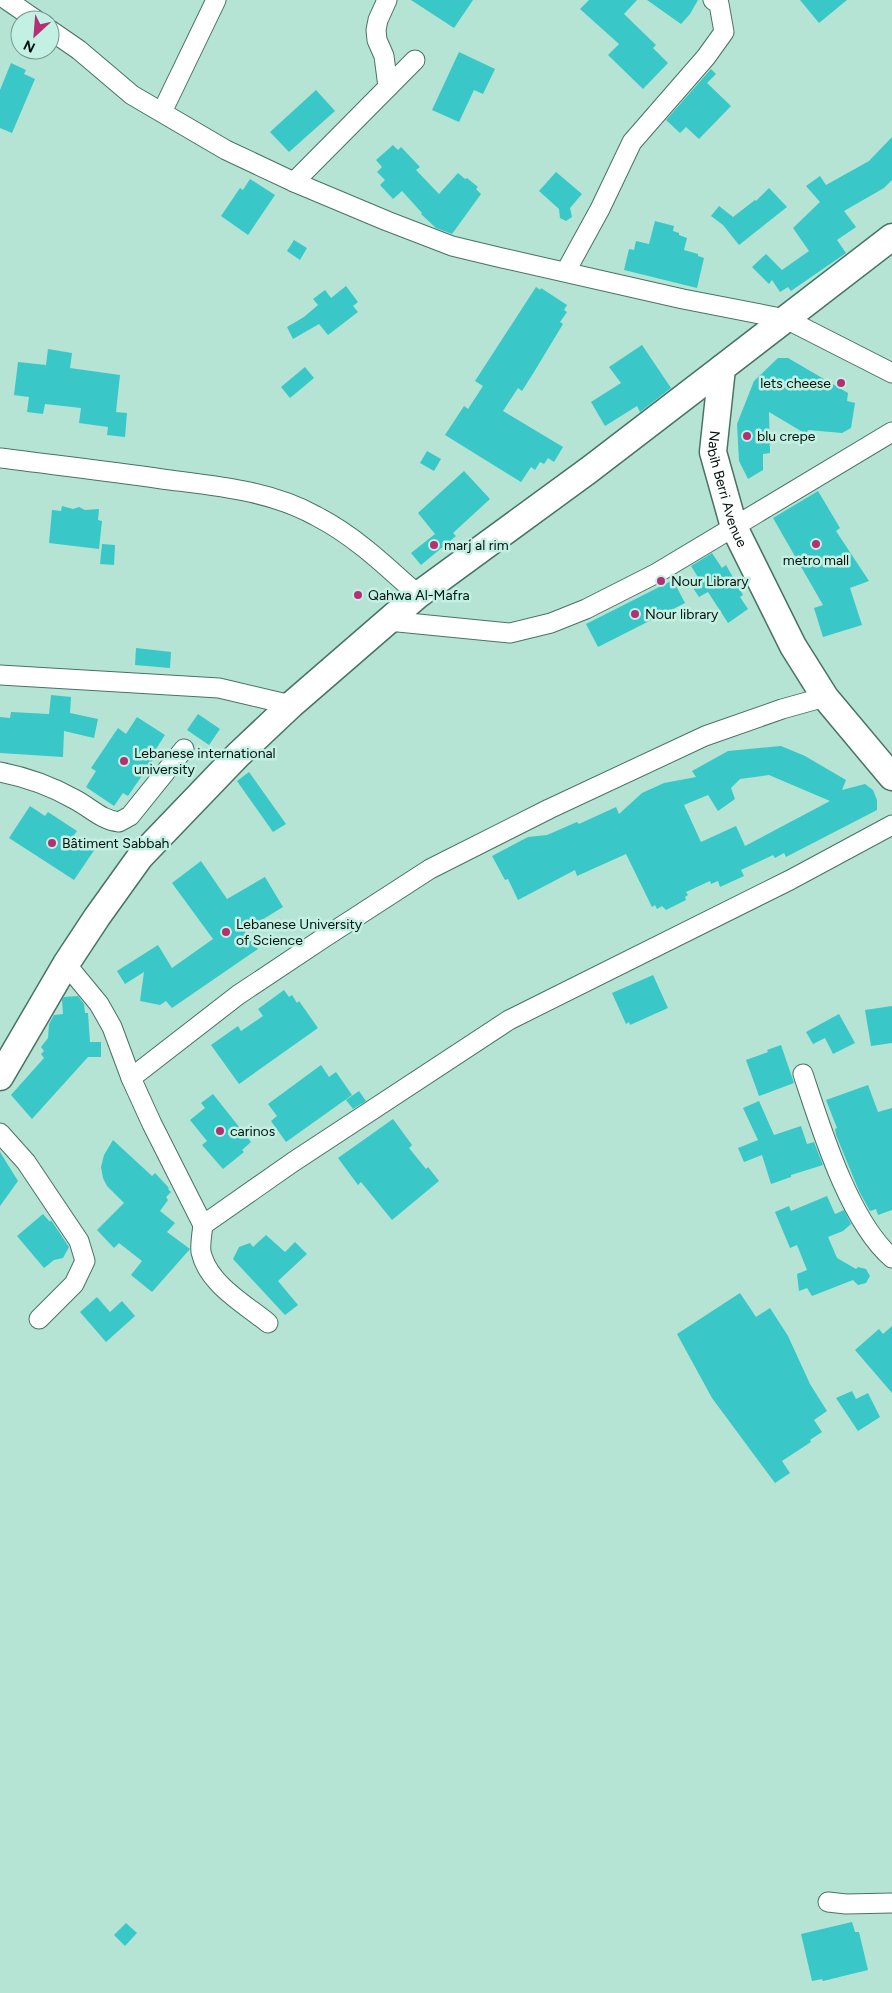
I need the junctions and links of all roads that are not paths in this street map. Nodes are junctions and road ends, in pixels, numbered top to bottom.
1 (7, 0) edge
2 (216, 0) edge
3 (387, 0) edge
4 (713, 0) edge
5 (22, 10) edge
6 (60, 37) edge
7 (415, 60) dead end
8 (388, 87) junction
9 (162, 112) junction
10 (294, 182) junction
11 (892, 237) edge
12 (566, 271) junction
13 (786, 320) junction
14 (722, 368) junction
15 (892, 373) edge
16 (892, 432) edge
17 (0, 458) edge
18 (734, 527) junction
19 (418, 595) junction
20 (388, 621) junction
21 (0, 675) edge
22 (825, 697) junction
23 (291, 705) junction
24 (184, 749) dead end
25 (3, 777) edge
26 (892, 777) edge
27 (892, 825) edge
28 (66, 964) junction
29 (804, 1074) dead end
30 (0, 1077) edge
31 (131, 1078) junction
32 (0, 1133) edge
33 (203, 1225) junction
34 (892, 1258) edge
35 (39, 1319) dead end
36 (268, 1322) dead end
37 (828, 1902) dead end
38 (891, 1907) edge

1 - 5 street
2 - 9 street
3 - 8 street
4 - 12 street
6 - 9 street
7 - 8 street
8 - 10 street
9 - 10 street
10 - 12 street
11 - 13 street
12 - 13 street
13 - 14 street
13 - 15 street
14 - 18 street, Nabih Berri Avenue
14 - 19 street
16 - 18 street
17 - 19 street
18 - 20 street
18 - 22 street, Nabih Berri Avenue
19 - 20 street
20 - 23 street
21 - 23 street
22 - 26 street, Nabih Berri Avenue
22 - 31 street
23 - 28 street
24 - 25 street
27 - 33 street
28 - 30 street
28 - 31 street
29 - 34 street
31 - 33 street
32 - 35 street
33 - 36 street
37 - 38 street

